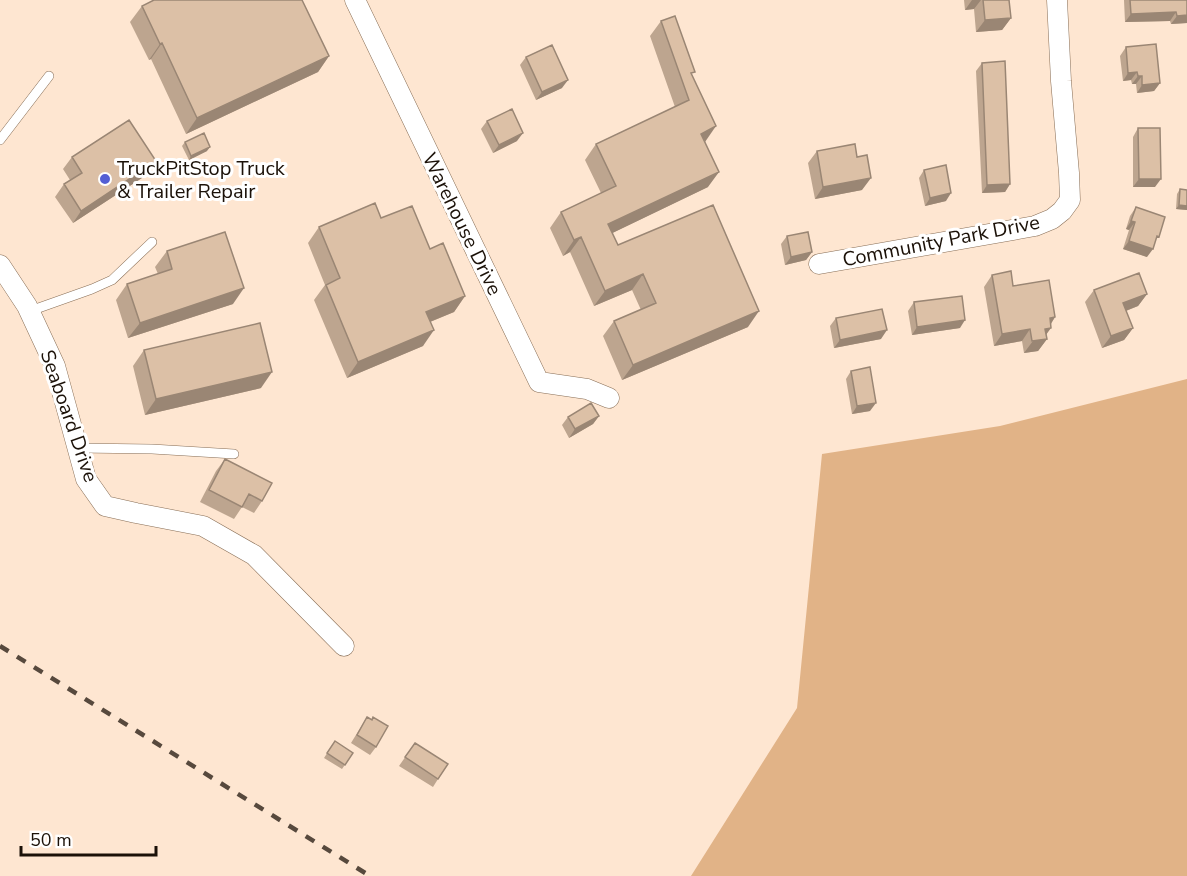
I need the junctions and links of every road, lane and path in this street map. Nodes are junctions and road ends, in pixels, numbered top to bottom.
1 (355, 0) edge
2 (1057, 0) edge
3 (49, 76) dead end
4 (0, 140) edge
5 (152, 242) dead end
6 (819, 264) dead end
7 (0, 265) edge
8 (30, 311) junction
9 (609, 398) dead end
10 (78, 448) junction
11 (234, 454) dead end
12 (344, 646) dead end

1 - 9 street, Warehouse Drive
2 - 6 street, Community Park Drive
3 - 4 lane
5 - 8 lane
7 - 8 street, Seaboard Drive
8 - 10 street, Seaboard Drive
10 - 11 lane
10 - 12 street, Seaboard Drive

